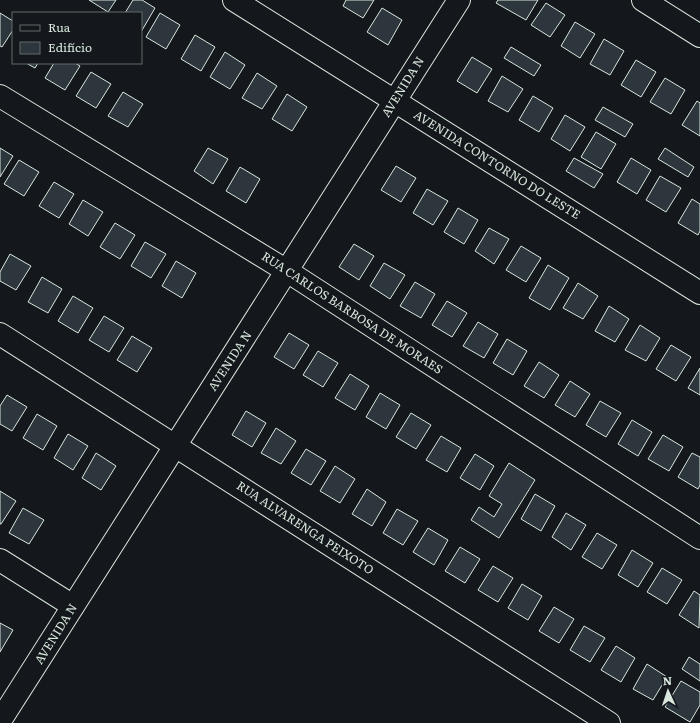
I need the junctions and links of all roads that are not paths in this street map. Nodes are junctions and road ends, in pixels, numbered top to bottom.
1 (234, 0) edge
2 (459, 0) edge
3 (643, 0) edge
4 (700, 36) edge
5 (0, 96) edge
6 (395, 101) junction
7 (287, 271) junction
8 (700, 293) edge
9 (0, 334) edge
10 (176, 445) junction
11 (700, 538) edge
12 (0, 560) edge
13 (73, 606) junction
14 (0, 721) edge
15 (609, 723) edge

1 - 6 street, AVENIDA CONTORNO DO LESTE
2 - 6 street, AVENIDA N
3 - 4 street
5 - 7 street, RUA CARLOS BARBOSA DE MORAES
6 - 7 street, AVENIDA N
6 - 8 street, AVENIDA CONTORNO DO LESTE
7 - 10 street, AVENIDA N
7 - 11 street, RUA CARLOS BARBOSA DE MORAES
9 - 10 street, RUA ALVARENGA PEIXOTO
10 - 13 street, AVENIDA N
10 - 15 street, RUA ALVARENGA PEIXOTO
12 - 13 street
13 - 14 street, AVENIDA N

